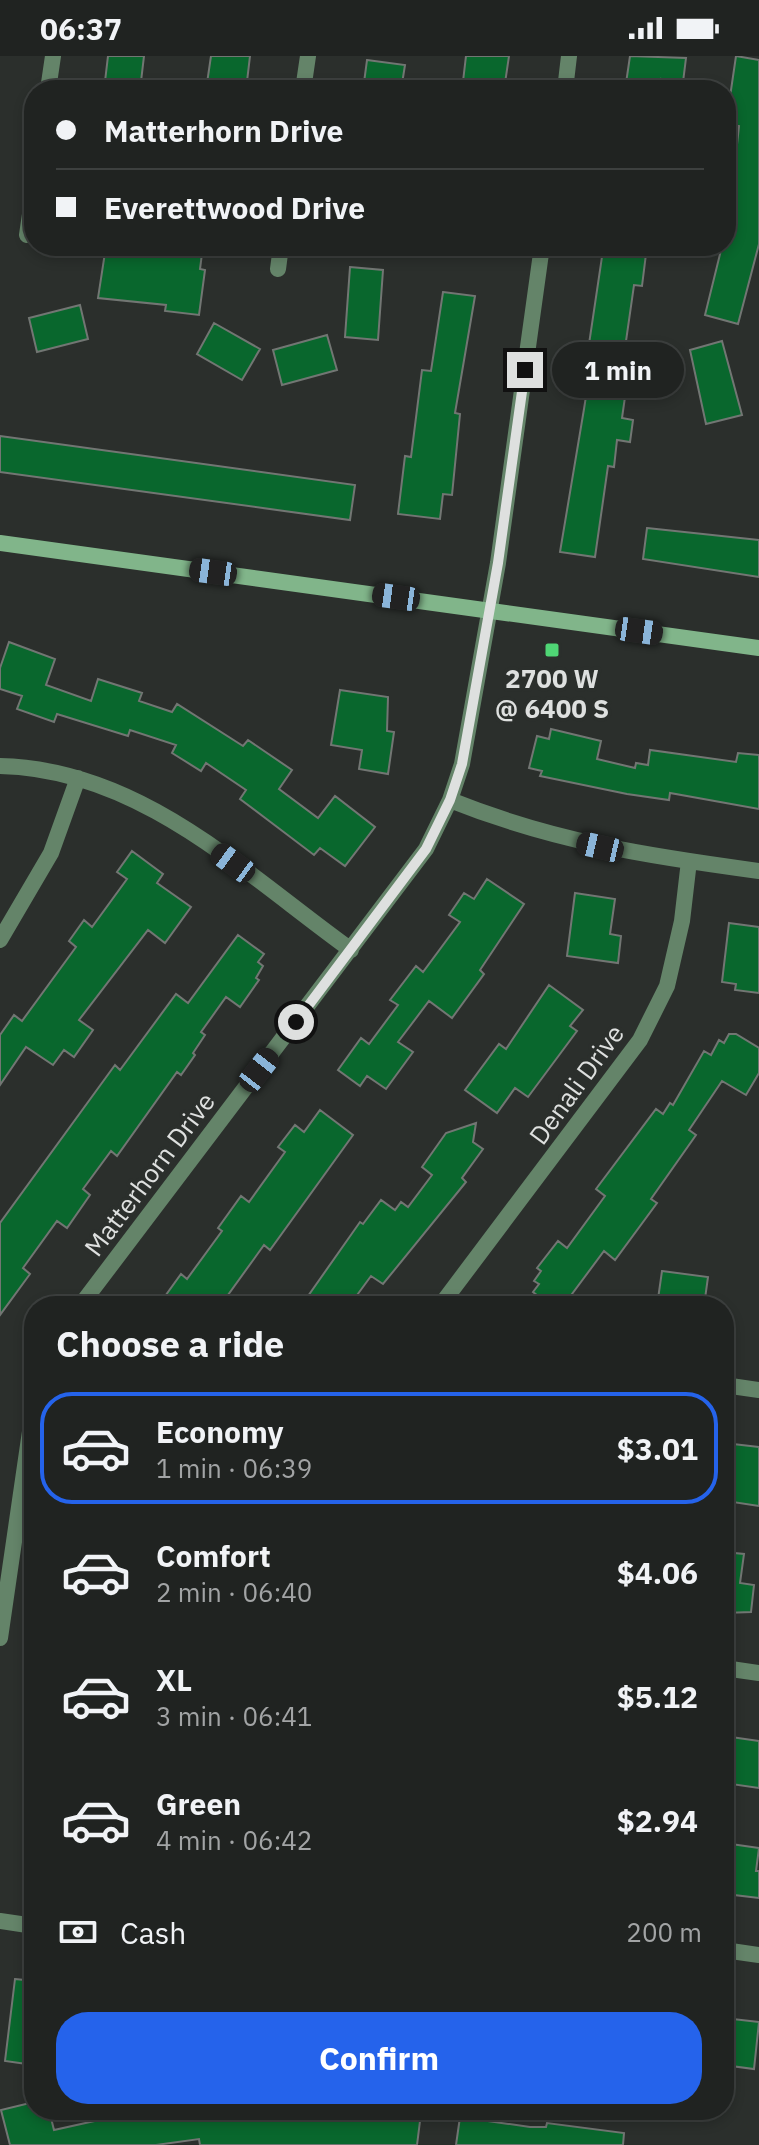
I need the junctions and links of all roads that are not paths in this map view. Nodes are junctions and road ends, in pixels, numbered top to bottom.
1 (53, 56) edge
2 (308, 56) edge
3 (569, 56) edge
4 (49, 80) edge
5 (304, 80) edge
6 (566, 80) edge
7 (280, 256) edge
8 (541, 256) edge
9 (278, 269) dead end
10 (0, 543) edge
11 (489, 610) junction
12 (759, 648) edge
13 (0, 766) edge
14 (78, 778) junction
15 (450, 800) junction
16 (689, 861) junction
17 (759, 871) edge
18 (0, 940) edge
19 (351, 950) junction
20 (88, 1296) edge
21 (448, 1296) edge
22 (734, 1386) edge
23 (759, 1390) edge
24 (24, 1473) edge
25 (0, 1638) edge
26 (734, 1669) edge
27 (759, 1673) edge
28 (0, 1921) edge
29 (24, 1925) edge
30 (734, 1951) edge
31 (759, 1955) edge

1 - 4 street
2 - 5 street
3 - 6 street
7 - 9 street
8 - 11 street, Matterhorn Drive
10 - 11 main road
11 - 12 main road
11 - 15 street, Matterhorn Drive
13 - 14 street
14 - 18 street
14 - 19 street
15 - 16 street
15 - 19 street, Matterhorn Drive
16 - 17 street
16 - 21 street, Denali Drive
19 - 20 street, Matterhorn Drive
22 - 23 street
24 - 25 street
26 - 27 street
28 - 29 street
30 - 31 street

